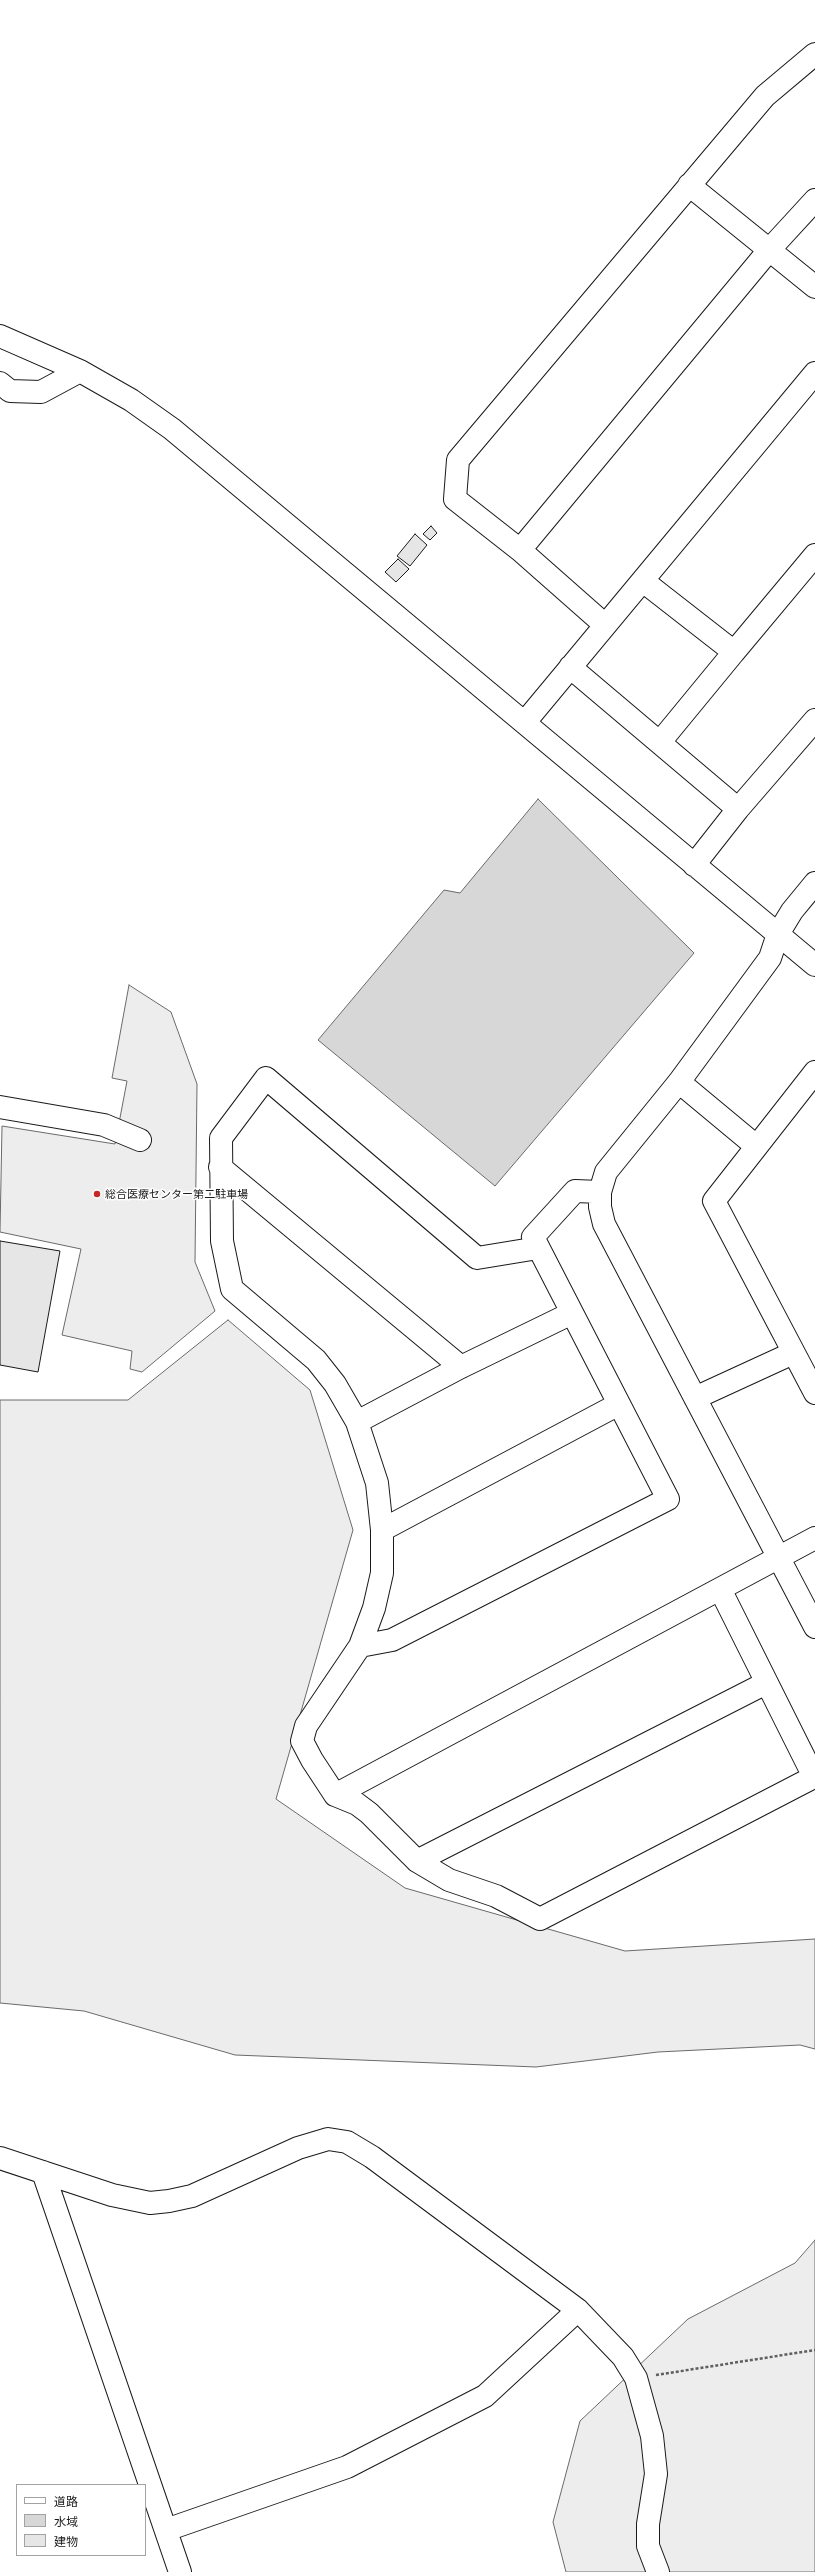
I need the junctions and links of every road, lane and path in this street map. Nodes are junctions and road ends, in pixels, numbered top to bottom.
1 (815, 54) edge
2 (689, 185) junction
3 (815, 200) edge
4 (770, 249) junction
5 (815, 287) edge
6 (0, 336) edge
7 (80, 371) junction
8 (815, 373) edge
9 (0, 383) edge
10 (520, 550) junction
11 (815, 555) edge
12 (644, 581) junction
13 (605, 625) junction
14 (734, 652) junction
15 (570, 668) junction
16 (815, 720) edge
17 (524, 722) junction
18 (660, 742) junction
19 (738, 809) junction
20 (694, 864) junction
21 (815, 883) edge
22 (778, 934) junction
23 (815, 965) edge
24 (815, 1072) edge
25 (679, 1082) junction
26 (0, 1106) edge
27 (140, 1140) dead end
28 (756, 1146) junction
29 (220, 1167) junction
30 (600, 1192) junction
31 (538, 1248) junction
32 (572, 1313) junction
33 (793, 1353) junction
34 (461, 1367) junction
35 (815, 1393) edge
36 (695, 1398) junction
37 (619, 1404) junction
38 (357, 1422) junction
39 (382, 1530) junction
40 (815, 1538) edge
41 (778, 1556) junction
42 (720, 1589) junction
43 (815, 1627) edge
44 (360, 1646) junction
45 (766, 1683) junction
46 (335, 1795) junction
47 (417, 1862) junction
48 (0, 2158) edge
49 (43, 2172) junction
50 (578, 2310) junction
51 (815, 2350) edge
52 (636, 2378) junction
53 (166, 2530) junction
54 (180, 2572) edge
55 (658, 2572) edge

1 - 2 street
2 - 4 street
2 - 10 street
3 - 4 street
4 - 5 street
4 - 10 street
6 - 7 street
7 - 9 street
7 - 17 street
8 - 12 street
10 - 13 street
11 - 14 street
12 - 13 street
12 - 14 street
13 - 15 street
14 - 18 street
15 - 17 street
15 - 18 street
16 - 19 street
17 - 20 street
18 - 19 street
19 - 20 street
20 - 22 street
21 - 22 street
22 - 23 street
22 - 25 street
24 - 28 street
25 - 28 street
25 - 30 street
26 - 27 street
28 - 33 street
29 - 31 street
29 - 34 street
29 - 38 street
30 - 31 street
30 - 36 street
31 - 32 street
32 - 34 street
32 - 37 street
33 - 35 street
33 - 36 street
34 - 38 street
36 - 41 street
37 - 39 street
37 - 44 street
38 - 39 street
39 - 44 street
40 - 41 street
41 - 42 street
41 - 43 street
42 - 45 street
42 - 46 street
44 - 46 street
45 - 47 street
45 - 47 street
46 - 47 street
48 - 49 street
49 - 50 street
49 - 53 street
50 - 52 street
50 - 53 street
51 - 52 path
52 - 55 street
53 - 54 street

